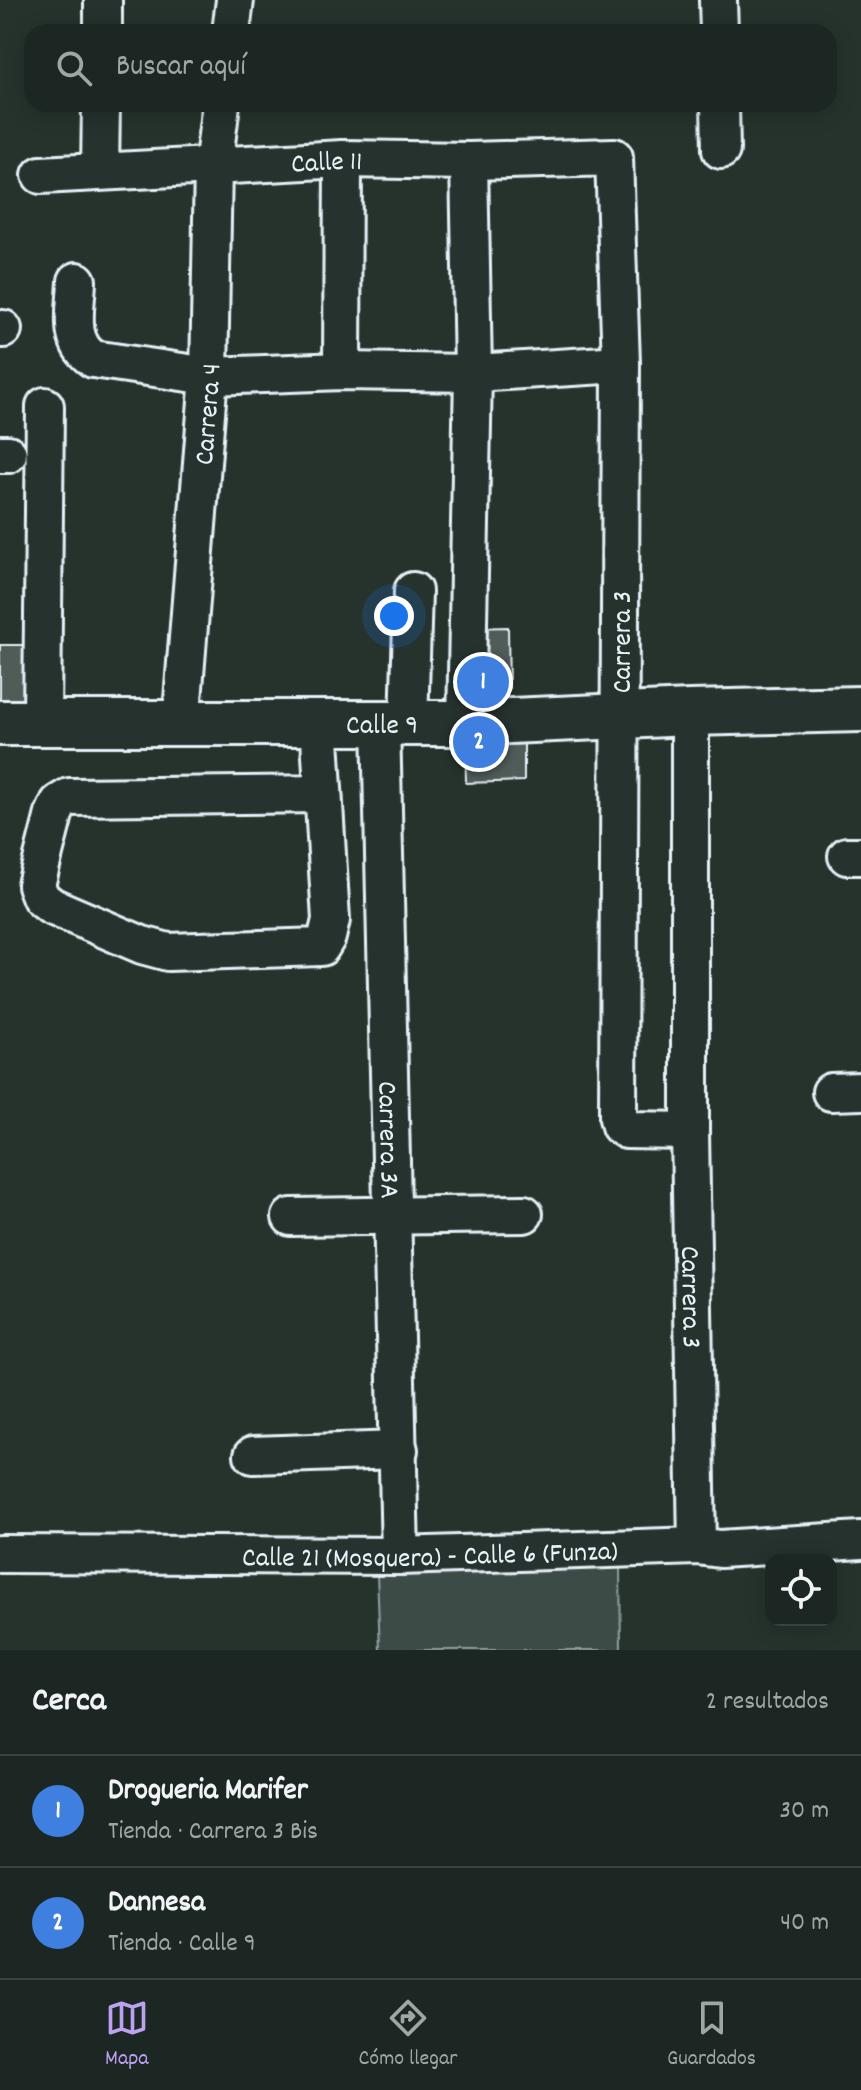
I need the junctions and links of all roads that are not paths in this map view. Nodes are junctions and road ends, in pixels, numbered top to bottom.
1 (103, 0) edge
2 (235, 0) edge
3 (718, 0) edge
4 (103, 24) edge
5 (232, 24) edge
6 (719, 24) edge
7 (101, 112) edge
8 (220, 112) edge
9 (720, 112) edge
10 (721, 150) dead end
11 (614, 157) joint
12 (343, 159) junction
13 (469, 161) junction
14 (213, 167) junction
15 (100, 171) junction
16 (41, 175) dead end
17 (77, 281) dead end
18 (621, 364) junction
19 (342, 371) junction
20 (473, 373) junction
21 (209, 376) junction
22 (45, 406) dead end
23 (413, 591) dead end
24 (861, 709) edge
25 (690, 713) junction
26 (619, 716) junction
27 (319, 722) junction
28 (10, 723) edge
29 (395, 723) junction
30 (466, 723) junction
31 (181, 725) junction
32 (322, 794) junction
33 (690, 1131) junction
34 (524, 1214) dead end
35 (391, 1215) junction
36 (291, 1217) dead end
37 (399, 1450) junction
38 (253, 1455) dead end
39 (861, 1540) edge
40 (713, 1552) junction
41 (0, 1554) edge
42 (400, 1556) junction

1 - 4 street
2 - 5 street
3 - 6 street
7 - 15 street
8 - 14 street, Carrera 4
9 - 10 street
11 - 13 street, Calle 11
11 - 18 street, Carrera 3
12 - 13 street, Calle 11
12 - 14 street, Calle 11
12 - 19 street
13 - 20 street
14 - 15 street, Calle 11
14 - 21 street, Carrera 4
15 - 16 street, Calle 11
17 - 21 street
18 - 20 street
18 - 26 street, Carrera 3
19 - 20 street
19 - 21 street
20 - 30 street
21 - 31 street, Carrera 4
22 - 28 street
23 - 29 street, Carrera 3A
24 - 25 main road, Calle 9
25 - 26 main road, Calle 9
25 - 33 street, Carrera 3
26 - 30 main road, Calle 9
26 - 33 street, Carrera 3
27 - 29 main road, Calle 9
27 - 31 main road, Calle 9
27 - 32 street
28 - 31 main road, Calle 9
29 - 30 main road, Calle 9
29 - 35 street, Carrera 3A
32 - 32 street
33 - 40 street, Carrera 3
34 - 35 street
35 - 36 street
35 - 37 street, Carrera 3A
37 - 38 street
37 - 42 street, Carrera 3A
39 - 40 street, Calle 21 (Mosquera) - Calle 6 (Funza)
40 - 42 street, Calle 21 (Mosquera) - Calle 6 (Funza)
41 - 42 street, Calle 21 (Mosquera) - Calle 6 (Funza)

